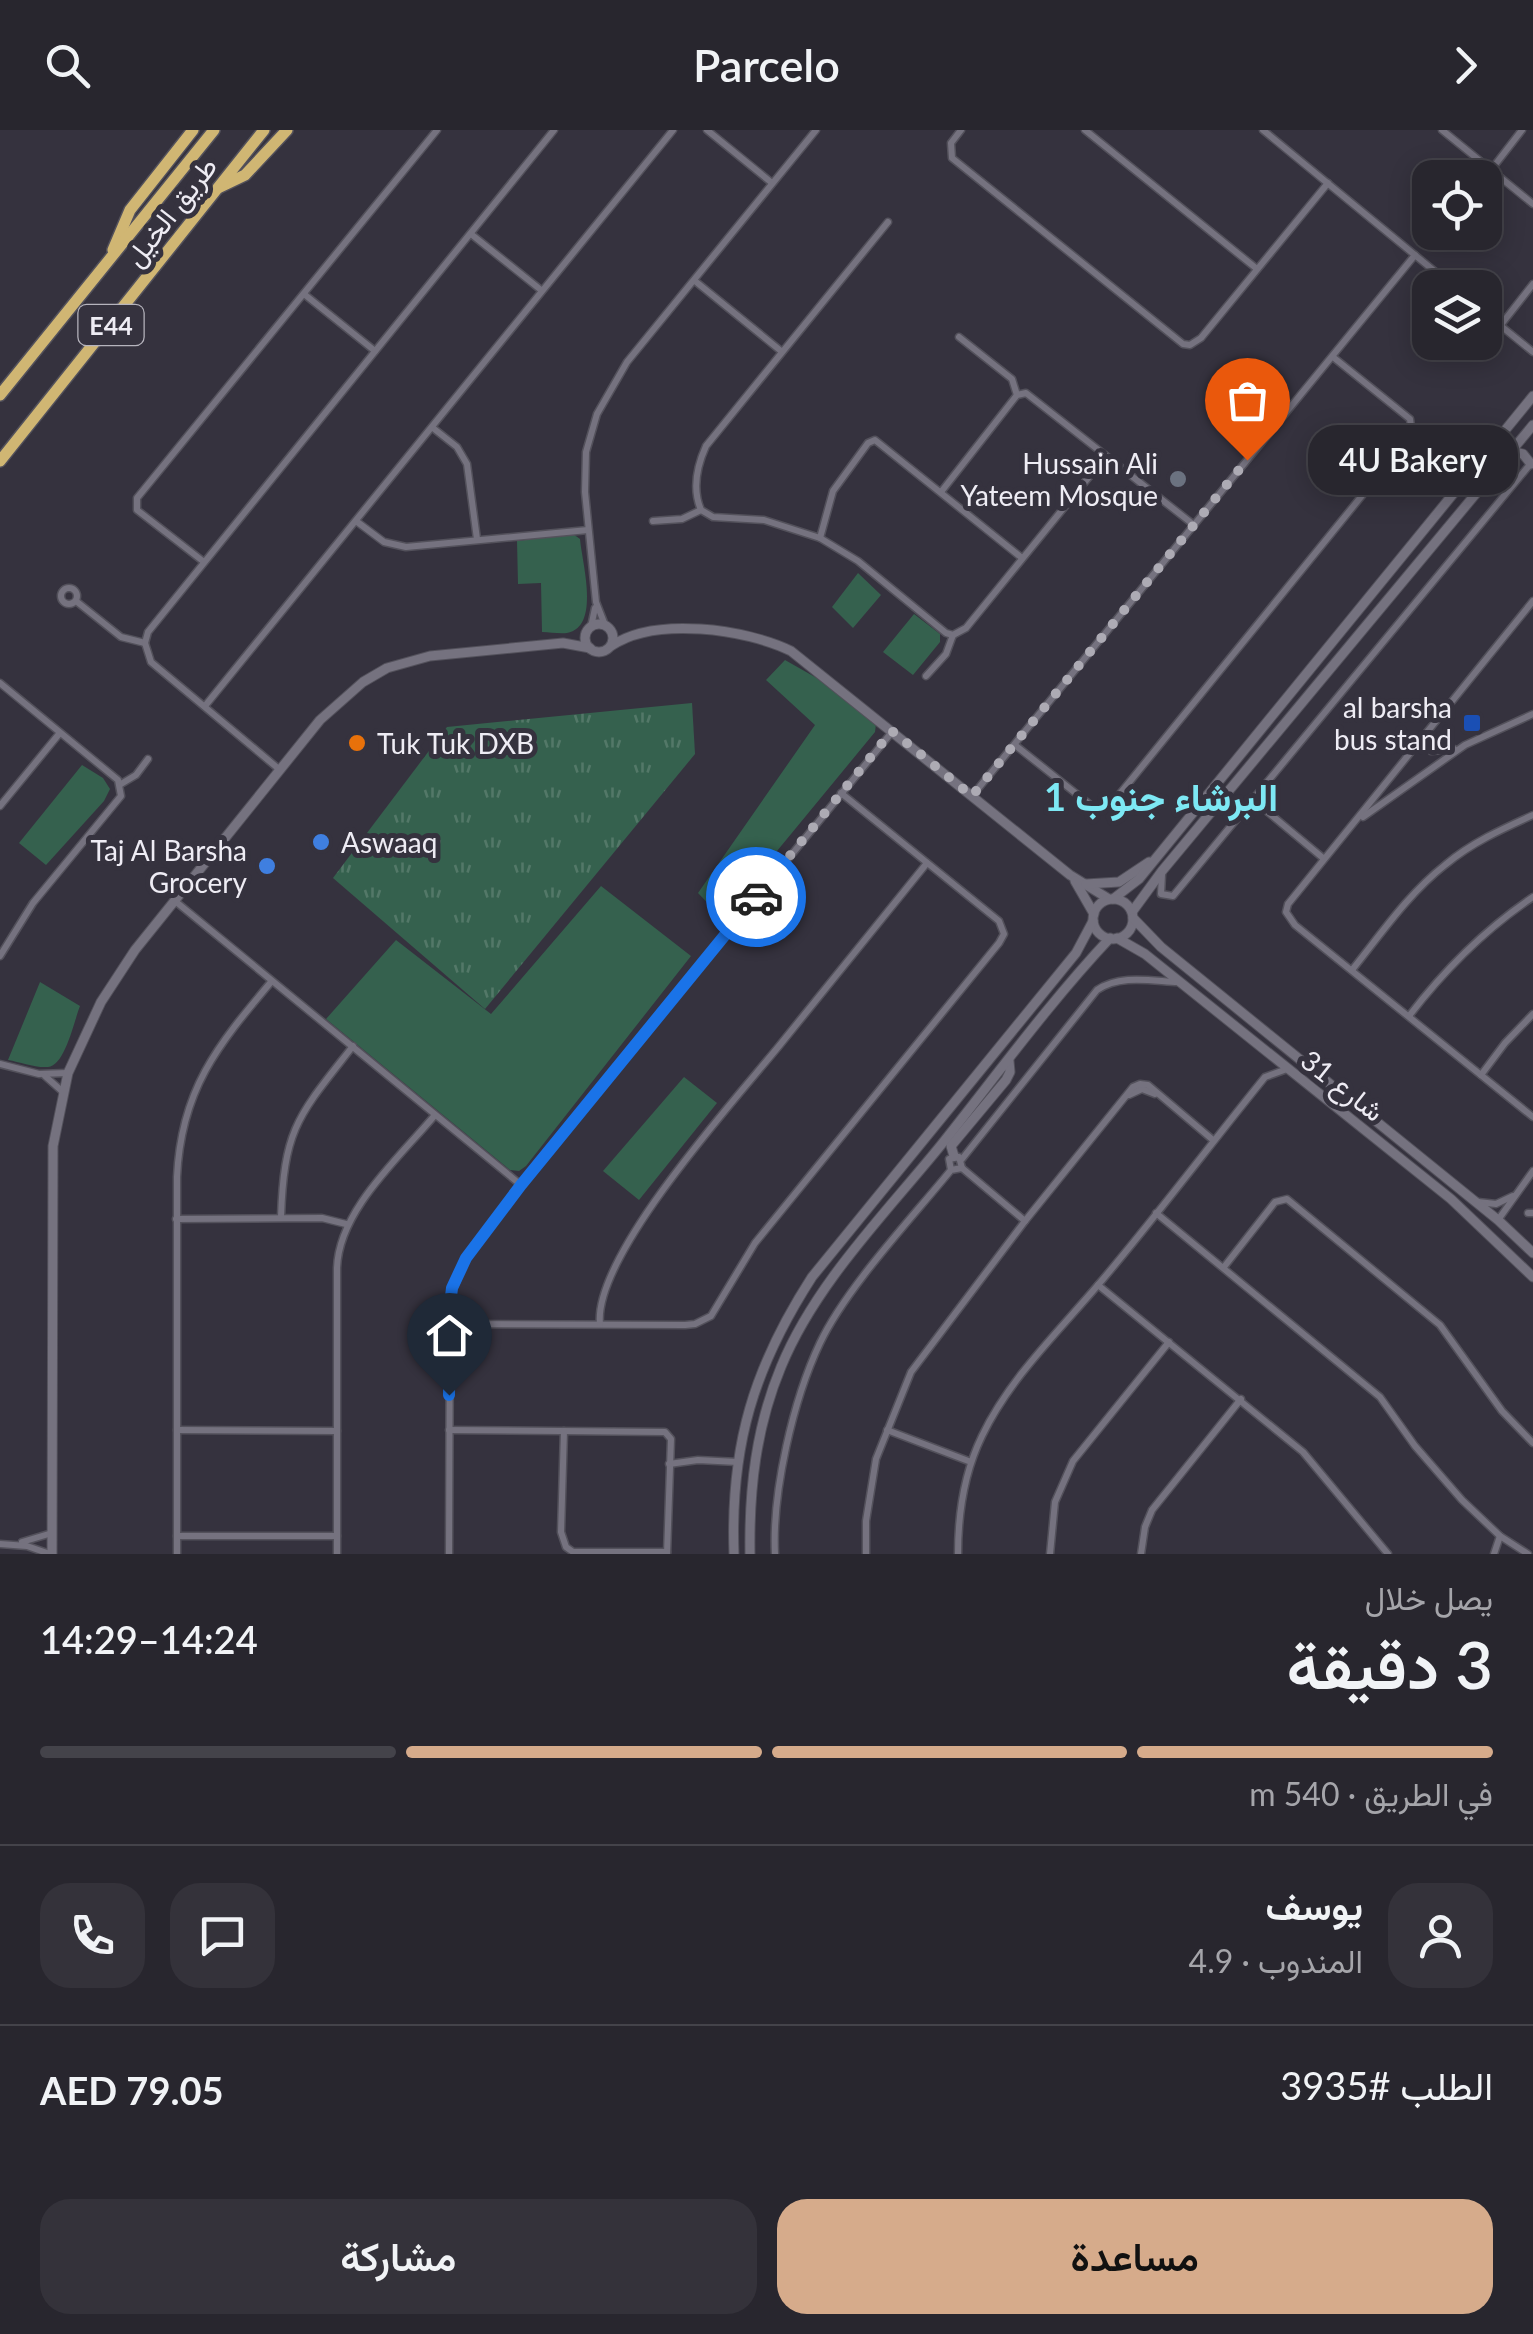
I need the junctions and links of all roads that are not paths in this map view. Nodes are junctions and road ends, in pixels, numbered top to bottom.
1 (194, 130) edge
2 (214, 130) edge
3 (264, 130) edge
4 (287, 130) edge
5 (437, 130) edge
6 (554, 130) edge
7 (673, 130) edge
8 (707, 130) edge
9 (816, 130) edge
10 (961, 130) edge
11 (1084, 130) edge
12 (1264, 130) edge
13 (1442, 130) edge
14 (1522, 130) edge
15 (1479, 160) edge
16 (1499, 160) edge
17 (1502, 179) edge
18 (772, 183) junction
19 (1328, 183) junction
20 (220, 187) junction
21 (1533, 204) edge
22 (888, 222) dead end
23 (471, 234) junction
24 (1416, 255) junction
25 (112, 256) junction
26 (1258, 270) junction
27 (1434, 270) edge
28 (695, 281) junction
29 (1533, 284) edge
30 (542, 290) junction
31 (304, 294) junction
32 (1502, 323) edge
33 (1502, 328) edge
34 (960, 337) dead end
35 (375, 351) junction
36 (781, 351) junction
37 (1531, 351) edge
38 (1333, 357) junction
39 (0, 395) edge
40 (1017, 395) junction
41 (1533, 396) edge
42 (1533, 425) edge
43 (432, 428) junction
44 (1525, 435) junction
45 (1533, 448) edge
46 (1510, 451) junction
47 (1106, 456) junction
48 (0, 461) edge
49 (1532, 462) edge
50 (941, 492) junction
51 (701, 510) junction
52 (653, 521) dead end
53 (356, 522) junction
54 (1194, 525) junction
55 (588, 530) junction
56 (820, 538) junction
57 (477, 539) junction
58 (1022, 558) junction
59 (204, 562) junction
60 (76, 600) dead end
61 (1533, 601) edge
62 (596, 602) junction
63 (1362, 603) junction
64 (607, 627) junction
65 (590, 628) junction
66 (633, 635) junction
67 (953, 635) junction
68 (145, 643) junction
69 (562, 643) junction
70 (611, 646) junction
71 (590, 648) junction
72 (1342, 656) junction
73 (926, 676) dead end
74 (2, 687) edge
75 (205, 706) junction
76 (1533, 714) edge
77 (892, 731) junction
78 (59, 734) junction
79 (1420, 741) junction
80 (1465, 745) junction
81 (1016, 746) junction
82 (148, 759) dead end
83 (281, 770) junction
84 (120, 784) junction
85 (841, 793) junction
86 (972, 796) junction
87 (1252, 798) junction
88 (0, 806) edge
89 (1533, 814) edge
90 (1354, 824) junction
91 (1155, 857) junction
92 (1323, 858) junction
93 (927, 863) junction
94 (1162, 871) junction
95 (1070, 874) junction
96 (1086, 884) junction
97 (1533, 897) edge
98 (1111, 899) junction
99 (175, 901) junction
100 (1133, 916) junction
101 (1093, 918) junction
102 (1114, 938) junction
103 (1, 953) edge
104 (1352, 970) junction
105 (271, 982) junction
106 (1178, 982) junction
107 (1533, 1014) edge
108 (1410, 1016) junction
109 (353, 1046) junction
110 (1268, 1054) junction
111 (1008, 1061) junction
112 (0, 1064) edge
113 (1287, 1069) junction
114 (68, 1073) junction
115 (39, 1074) junction
116 (1482, 1075) junction
117 (1265, 1077) junction
118 (63, 1092) junction
119 (435, 1115) junction
120 (1533, 1117) edge
121 (1213, 1140) junction
122 (959, 1161) junction
123 (951, 1170) junction
124 (1533, 1171) edge
125 (521, 1185) junction
126 (1514, 1195) junction
127 (1450, 1199) junction
128 (1473, 1200) junction
129 (1156, 1213) junction
130 (281, 1218) junction
131 (176, 1219) junction
132 (1498, 1220) junction
133 (1025, 1221) junction
134 (346, 1224) junction
135 (1533, 1253) edge
136 (1224, 1267) junction
137 (1533, 1278) edge
138 (1098, 1285) junction
139 (450, 1324) junction
140 (600, 1324) junction
141 (1169, 1342) junction
142 (1240, 1400) junction
143 (177, 1430) junction
144 (449, 1430) junction
145 (887, 1430) junction
146 (337, 1431) junction
147 (564, 1431) junction
148 (1533, 1443) edge
149 (738, 1462) junction
150 (971, 1462) junction
151 (669, 1464) junction
152 (52, 1533) junction
153 (177, 1536) junction
154 (337, 1536) junction
155 (1500, 1536) junction
156 (3, 1544) edge
157 (667, 1553) edge
158 (51, 1554) edge
159 (176, 1554) edge
160 (337, 1554) edge
161 (450, 1554) edge
162 (734, 1554) edge
163 (750, 1554) edge
164 (774, 1554) edge
165 (866, 1554) edge
166 (958, 1554) edge
167 (1050, 1554) edge
168 (1141, 1554) edge
169 (1388, 1554) edge
170 (1494, 1554) edge
171 (1528, 1554) edge

1 - 25 highway
2 - 25 highway, طريق الخيل / E44
3 - 20 highway, طريق الخيل / E44
4 - 20 highway
5 - 31 street
6 - 23 street
7 - 30 street
8 - 18 street
9 - 18 street
10 - 26 street
11 - 26 street
12 - 19 street
13 - 15 street
14 - 16 street
17 - 21 street
18 - 28 street
19 - 24 street
19 - 26 street
20 - 48 highway, طريق الخيل / E44
22 - 36 street
23 - 30 street
23 - 35 street
24 - 27 street
24 - 38 street
25 - 39 highway, طريق الخيل / E44
28 - 36 street
28 - 55 street
29 - 32 street
30 - 43 street
31 - 35 street
31 - 59 street
33 - 37 street
34 - 40 street
35 - 59 street
36 - 51 street
38 - 54 street
38 - 81 street
40 - 47 street
40 - 50 street
41 - 63 main road
42 - 44 main road
43 - 53 street
43 - 57 street
44 - 45 main road
44 - 46 main road
46 - 49 main road
46 - 72 main road
47 - 54 street
47 - 58 street
49 - 87 street
50 - 56 street
50 - 58 street
51 - 52 street
51 - 56 street
53 - 57 street
53 - 75 street
54 - 81 street
55 - 57 street
55 - 62 street
56 - 67 street
58 - 67 street
59 - 68 street
60 - 68 street
61 - 79 street
62 - 64 street
62 - 65 street
63 - 72 main road
63 - 91 main road
64 - 65 main road
64 - 66 main road
64 - 70 main road
65 - 69 main road
65 - 71 main road
66 - 70 main road
66 - 77 main road
67 - 73 street
68 - 75 street
69 - 71 main road
69 - 83 main road
70 - 71 main road
72 - 94 main road
74 - 78 street
75 - 83 street
76 - 80 street
77 - 85 street
77 - 86 main road
78 - 84 street
78 - 88 street
79 - 80 street
79 - 90 street
80 - 90 street
81 - 86 street
82 - 84 street
83 - 99 main road
84 - 103 street
85 - 93 street
85 - 125 street
86 - 95 main road
87 - 92 street
87 - 94 street
89 - 104 street
90 - 92 street
91 - 96 main road
91 - 98 main road
92 - 104 street
93 - 140 street
93 - 140 street
94 - 100 main road
95 - 96 main road
95 - 101 main road
96 - 98 main road
97 - 108 street
98 - 100 main road
98 - 101 main road
99 - 105 street
99 - 114 main road
100 - 102 main road
100 - 128 main road, شارع 31
101 - 102 main road
101 - 149 main road
102 - 106 main road, شارع 31
102 - 111 main road
104 - 108 street
105 - 109 street
105 - 131 street
106 - 110 main road, شارع 31
106 - 122 street
107 - 116 street
108 - 116 street
109 - 119 street
109 - 130 street
110 - 113 main road, شارع 31
110 - 117 street
111 - 122 main road
111 - 163 main road
112 - 115 street
113 - 117 street
113 - 127 main road, شارع 31
114 - 115 street
114 - 118 main road
115 - 118 street
116 - 120 street
117 - 121 street
118 - 152 main road
119 - 125 street
119 - 134 street
121 - 129 street
121 - 133 street
122 - 123 street
122 - 123 street
122 - 133 street
123 - 164 street
124 - 126 street
125 - 139 street
126 - 128 street
126 - 132 street
127 - 132 main road
127 - 137 main road, شارع 31
128 - 132 main road, شارع 31
129 - 136 street
129 - 138 street
130 - 131 street
130 - 134 street
131 - 143 street
132 - 135 main road, شارع 31
133 - 145 street
134 - 146 street
136 - 148 street
136 - 155 street
138 - 141 street
138 - 150 street
139 - 140 street
139 - 144 street
141 - 142 street
141 - 167 street
142 - 168 street
142 - 169 street
143 - 146 street
143 - 153 street
144 - 147 street
144 - 161 street
145 - 150 street
145 - 165 street
146 - 154 street
147 - 151 street
147 - 157 street
149 - 151 street
149 - 162 main road
150 - 166 street
151 - 157 street
152 - 156 street
152 - 158 main road
153 - 154 street
153 - 159 street
154 - 160 street
155 - 170 street
155 - 171 street
156 - 158 street

